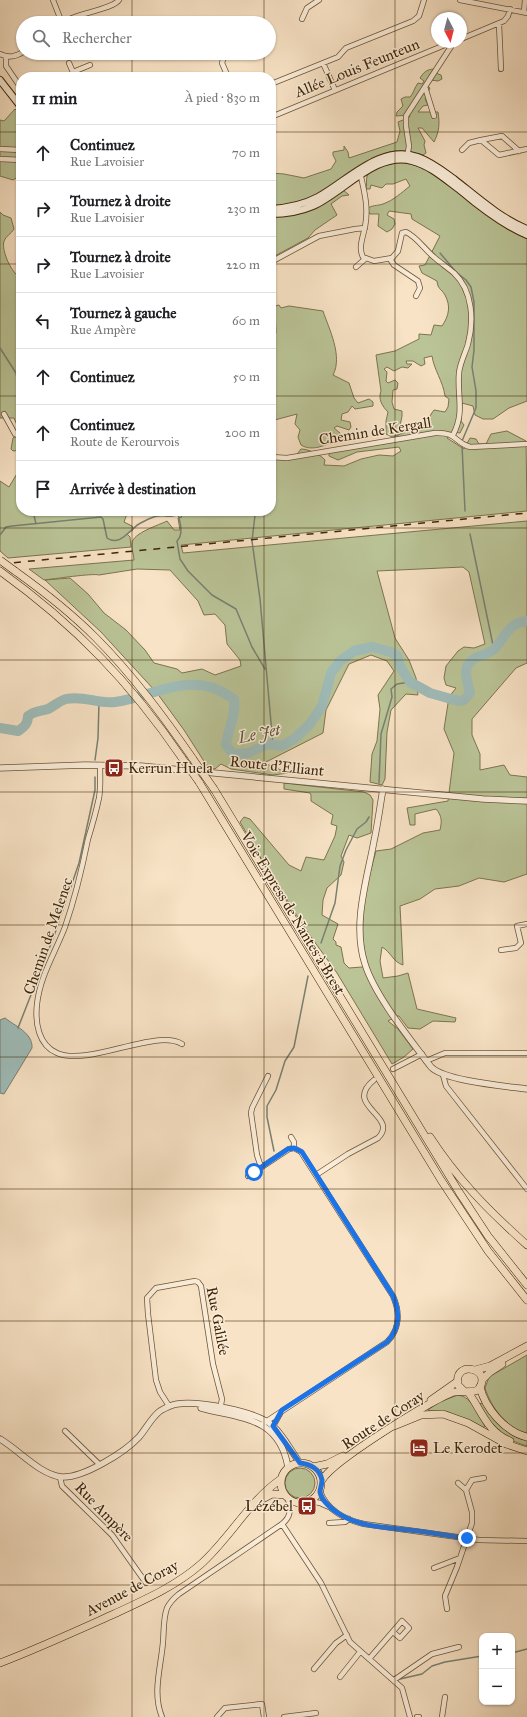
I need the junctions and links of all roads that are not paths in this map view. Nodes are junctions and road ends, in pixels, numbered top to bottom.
1 (53, 0) edge
2 (119, 0) edge
3 (319, 0) edge
4 (424, 0) edge
5 (460, 0) edge
6 (525, 0) edge
7 (510, 10) junction
8 (525, 13) edge
9 (59, 16) edge
10 (74, 16) edge
11 (302, 19) dead end
12 (499, 24) junction
13 (467, 36) edge
14 (438, 48) edge
15 (449, 48) edge
16 (0, 54) edge
17 (6, 56) junction
18 (16, 56) edge
19 (223, 60) edge
20 (69, 63) dead end
21 (323, 63) junction
22 (90, 65) dead end
23 (501, 70) dead end
24 (73, 72) edge
25 (79, 72) edge
26 (226, 72) edge
27 (0, 80) edge
28 (16, 81) edge
29 (276, 82) edge
30 (425, 88) junction
31 (335, 90) junction
32 (16, 101) edge
33 (276, 115) edge
34 (434, 116) dead end
35 (481, 140) junction
36 (0, 149) edge
37 (527, 149) edge
38 (16, 150) edge
39 (462, 150) dead end
40 (519, 151) junction
41 (407, 157) junction
42 (0, 159) edge
43 (16, 160) edge
44 (360, 173) junction
45 (276, 209) edge
46 (276, 214) edge
47 (365, 228) junction
48 (527, 229) edge
49 (527, 235) edge
50 (276, 259) edge
51 (365, 259) junction
52 (390, 259) junction
53 (356, 267) dead end
54 (416, 296) dead end
55 (4, 414) dead end
56 (16, 434) edge
57 (453, 435) junction
58 (527, 444) edge
59 (276, 457) edge
60 (0, 560) edge
61 (1, 571) edge
62 (100, 765) junction
63 (0, 768) edge
64 (383, 789) junction
65 (527, 801) edge
66 (527, 924) edge
67 (501, 950) dead end
68 (333, 987) junction
69 (182, 1044) dead end
70 (527, 1053) edge
71 (422, 1054) junction
72 (426, 1061) junction
73 (393, 1070) dead end
74 (443, 1075) junction
75 (268, 1076) dead end
76 (374, 1080) dead end
77 (527, 1089) edge
78 (291, 1137) dead end
79 (294, 1148) junction
80 (261, 1167) junction
81 (316, 1175) junction
82 (248, 1176) dead end
83 (527, 1189) edge
84 (527, 1245) edge
85 (527, 1285) edge
86 (527, 1300) edge
87 (527, 1346) edge
88 (527, 1350) edge
89 (475, 1370) junction
90 (458, 1381) junction
91 (481, 1383) junction
92 (466, 1392) junction
93 (169, 1406) junction
94 (220, 1410) junction
95 (282, 1410) junction
96 (264, 1423) junction
97 (394, 1426) junction
98 (272, 1429) junction
99 (65, 1431) dead end
100 (527, 1437) edge
101 (0, 1439) edge
102 (527, 1447) edge
103 (527, 1451) edge
104 (300, 1463) junction
105 (100, 1465) junction
106 (313, 1466) junction
107 (288, 1467) junction
108 (60, 1477) junction
109 (484, 1478) dead end
110 (281, 1479) junction
111 (322, 1480) junction
112 (458, 1483) dead end
113 (466, 1490) junction
114 (320, 1491) junction
115 (286, 1497) junction
116 (310, 1502) junction
117 (254, 1505) junction
118 (332, 1509) junction
119 (349, 1519) junction
120 (330, 1523) dead end
121 (282, 1524) junction
122 (467, 1538) junction
123 (527, 1541) edge
124 (460, 1558) junction
125 (434, 1568) dead end
126 (146, 1583) dead end
127 (447, 1609) dead end
128 (392, 1632) dead end
129 (347, 1635) junction
130 (459, 1647) dead end
131 (360, 1652) junction
132 (369, 1659) junction
133 (0, 1663) edge
134 (314, 1669) dead end
135 (340, 1678) dead end
136 (394, 1680) junction
137 (445, 1697) dead end
138 (316, 1713) dead end
139 (162, 1717) edge
140 (217, 1717) edge
141 (264, 1717) edge
142 (284, 1717) edge
143 (410, 1717) edge
144 (442, 1717) edge

1 - 9 street
2 - 10 street
3 - 11 street
4 - 21 street
5 - 7 street
6 - 8 street
7 - 8 street
7 - 12 street
12 - 13 street
12 - 23 street
14 - 31 street, Allée Louis Feunteun
15 - 30 street
16 - 17 street
17 - 18 street
17 - 28 street
19 - 26 street
20 - 24 street
21 - 29 street
21 - 31 street
22 - 25 street
27 - 32 main road
30 - 34 street
30 - 41 street
31 - 33 street, Allée Louis Feunteun
35 - 39 street
35 - 40 street
35 - 40 street
36 - 38 street
37 - 40 street
41 - 44 main road
41 - 48 main road
41 - 49 main road
42 - 43 street
44 - 45 main road
44 - 46 main road
44 - 47 street
47 - 50 street
47 - 51 street
51 - 52 street
51 - 53 street
52 - 54 street
52 - 57 street
55 - 56 street
57 - 58 street, Chemin de Kergall
57 - 59 street, Chemin de Kergall
60 - 68 main road, Voie Express de Nantes à Brest, bridge
61 - 86 main road, Voie Express de Nantes à Brest, bridge
62 - 63 street, Route d'Elliant
62 - 64 street, Route d'Elliant
62 - 69 street, Chemin de Melenec
64 - 65 street, Route d'Elliant
64 - 71 street
66 - 67 street
68 - 84 main road
68 - 85 main road, Voie Express de Nantes à Brest
70 - 72 street
71 - 72 street
71 - 73 street
72 - 74 street
74 - 77 street
74 - 83 street
75 - 80 street
76 - 81 street
78 - 79 street
79 - 80 street
79 - 81 street
80 - 82 street
81 - 95 street
87 - 89 main road, Route de Coray
88 - 91 main road, Route de Coray
89 - 90 main road, Route de Coray
89 - 91 main road
90 - 92 main road
90 - 106 main road, Route de Coray
91 - 92 main road, Route de Coray
91 - 100 main road
92 - 97 main road, Route de Coray
92 - 102 main road
93 - 94 street
93 - 94 street, Rue Galilée
93 - 105 street, Rue Ampère
94 - 96 street
95 - 96 street
95 - 98 street
96 - 98 street
97 - 103 main road
97 - 111 main road, Route de Coray
98 - 104 street
98 - 107 street
99 - 105 street
101 - 108 street, Rue Ampère
104 - 106 main road
104 - 107 main road
105 - 108 street, Rue Ampère
106 - 111 main road
107 - 110 main road
108 - 126 street, Rue Ampère
109 - 113 street
110 - 115 main road
110 - 117 main road, Avenue de Coray
111 - 114 main road
112 - 113 street
113 - 122 street
114 - 116 main road
114 - 118 street
115 - 116 main road
115 - 117 main road, Avenue de Coray
115 - 121 street
116 - 118 street
117 - 133 main road, Avenue de Coray
118 - 119 street
119 - 120 street
119 - 122 street
121 - 129 street
121 - 139 street
122 - 123 street
122 - 124 street
124 - 125 street
124 - 127 street
128 - 132 street
129 - 131 street
129 - 134 street
130 - 136 street
131 - 132 street
131 - 135 street
132 - 136 street
136 - 143 street
137 - 144 street
138 - 142 street
140 - 141 street

